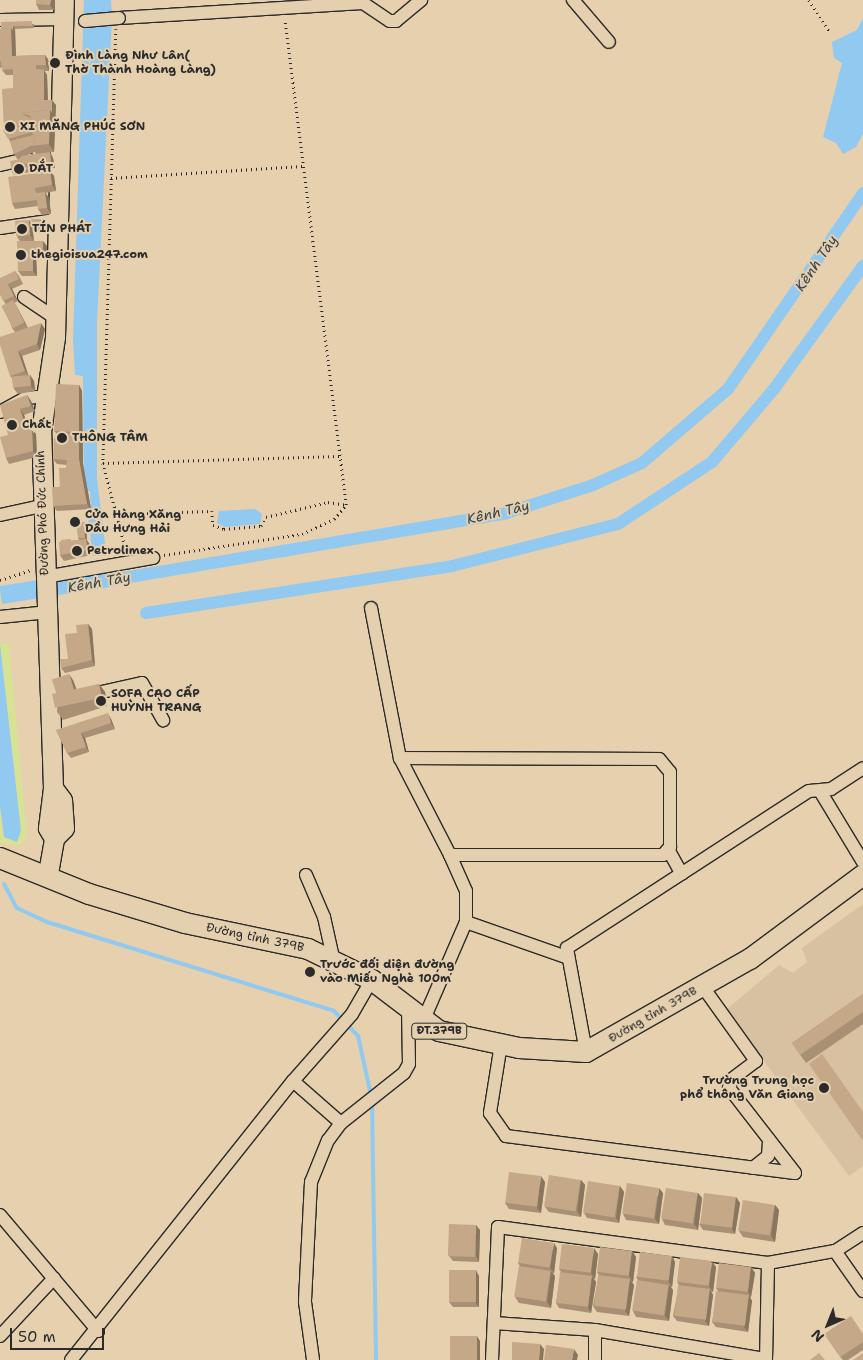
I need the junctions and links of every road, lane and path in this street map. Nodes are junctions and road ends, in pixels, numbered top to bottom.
1 (64, 0) edge
2 (421, 0) edge
3 (573, 0) edge
4 (810, 0) edge
5 (360, 3) junction
6 (284, 8) junction
7 (356, 16) dead end
8 (117, 19) junction
9 (0, 20) edge
10 (64, 21) junction
11 (830, 32) dead end
12 (609, 42) dead end
13 (48, 155) junction
14 (0, 165) edge
15 (303, 166) junction
16 (111, 178) junction
17 (55, 220) junction
18 (0, 228) edge
19 (24, 297) dead end
20 (54, 320) junction
21 (36, 328) edge
22 (46, 396) junction
23 (0, 412) edge
24 (340, 456) junction
25 (103, 463) junction
26 (346, 505) junction
27 (42, 506) junction
28 (116, 514) junction
29 (0, 515) edge
30 (153, 558) joint
31 (128, 559) junction
32 (45, 573) junction
33 (0, 580) edge
34 (371, 608) dead end
35 (43, 612) junction
36 (0, 617) edge
37 (61, 703) junction
38 (163, 720) dead end
39 (400, 758) junction
40 (863, 768) edge
41 (820, 791) junction
42 (669, 851) junction
43 (450, 855) junction
44 (0, 858) edge
45 (863, 862) edge
46 (48, 874) junction
47 (682, 874) junction
48 (306, 875) dead end
49 (863, 875) edge
50 (466, 922) junction
51 (566, 957) junction
52 (334, 962) junction
53 (372, 980) junction
54 (703, 987) junction
55 (408, 1007) junction
56 (424, 1019) junction
57 (501, 1044) junction
58 (586, 1052) junction
59 (293, 1080) junction
60 (344, 1120) junction
61 (769, 1140) junction
62 (753, 1168) junction
63 (4, 1220) edge
64 (863, 1233) edge
65 (0, 1234) edge
66 (835, 1251) junction
67 (768, 1263) junction
68 (54, 1278) junction
69 (863, 1291) edge
70 (494, 1323) junction
71 (595, 1330) junction
72 (98, 1331) junction
73 (0, 1336) edge
74 (71, 1360) edge
75 (313, 1360) edge
76 (492, 1360) edge
77 (595, 1360) edge
78 (765, 1360) edge

1 - 10 main road, Đường Phó Đức Chính
2 - 5 street
3 - 12 street
4 - 11 path
5 - 6 street
5 - 7 street
6 - 8 street
6 - 15 path
8 - 10 street, bridge
8 - 16 path
9 - 10 street
10 - 13 main road, Đường Phó Đức Chính
13 - 14 street
13 - 17 main road, Đường Phó Đức Chính
15 - 16 path
15 - 24 path
16 - 25 path
17 - 18 street
17 - 20 main road, Đường Phó Đức Chính
19 - 20 street
20 - 21 street
20 - 22 main road, Đường Phó Đức Chính
22 - 23 street
22 - 27 main road, Đường Phó Đức Chính
24 - 25 path
24 - 26 path
25 - 28 path
26 - 28 path
26 - 30 path
27 - 29 street
27 - 32 main road, Đường Phó Đức Chính
28 - 31 path
30 - 31 street
31 - 32 street
32 - 33 path
32 - 35 main road, Đường Phó Đức Chính
34 - 39 street
35 - 36 street
35 - 37 main road, Đường Phó Đức Chính
37 - 38 street
37 - 46 main road, Đường Phó Đức Chính
39 - 42 street
39 - 43 street
40 - 41 street
41 - 45 street
41 - 47 street
42 - 43 street
42 - 47 street
43 - 50 street
44 - 46 main road, Đường tỉnh 379B / ĐT.379B
46 - 52 main road, Đường tỉnh 379B / ĐT.379B
47 - 51 street
48 - 52 street
49 - 54 main road, Đường tỉnh 379B
50 - 51 street
50 - 56 street
51 - 58 street
52 - 53 main road, Đường tỉnh 379B / ĐT.379B
53 - 55 main road, Đường tỉnh 379B / ĐT.379B
53 - 59 street
54 - 58 main road, Đường tỉnh 379B
54 - 61 street
55 - 56 main road, Đường tỉnh 379B / ĐT.379B
55 - 60 street
56 - 57 main road, Đường tỉnh 379B / ĐT.379B
57 - 58 main road, Đường tỉnh 379B / ĐT.379B
57 - 62 street
59 - 60 street
59 - 72 street
60 - 75 street
61 - 62 street
61 - 62 street
63 - 65 street
63 - 68 street
64 - 66 street
66 - 67 street
66 - 69 street
67 - 70 street
67 - 78 street
68 - 72 street
68 - 73 street
70 - 71 street
70 - 76 street
71 - 77 street
71 - 78 street
72 - 74 street

